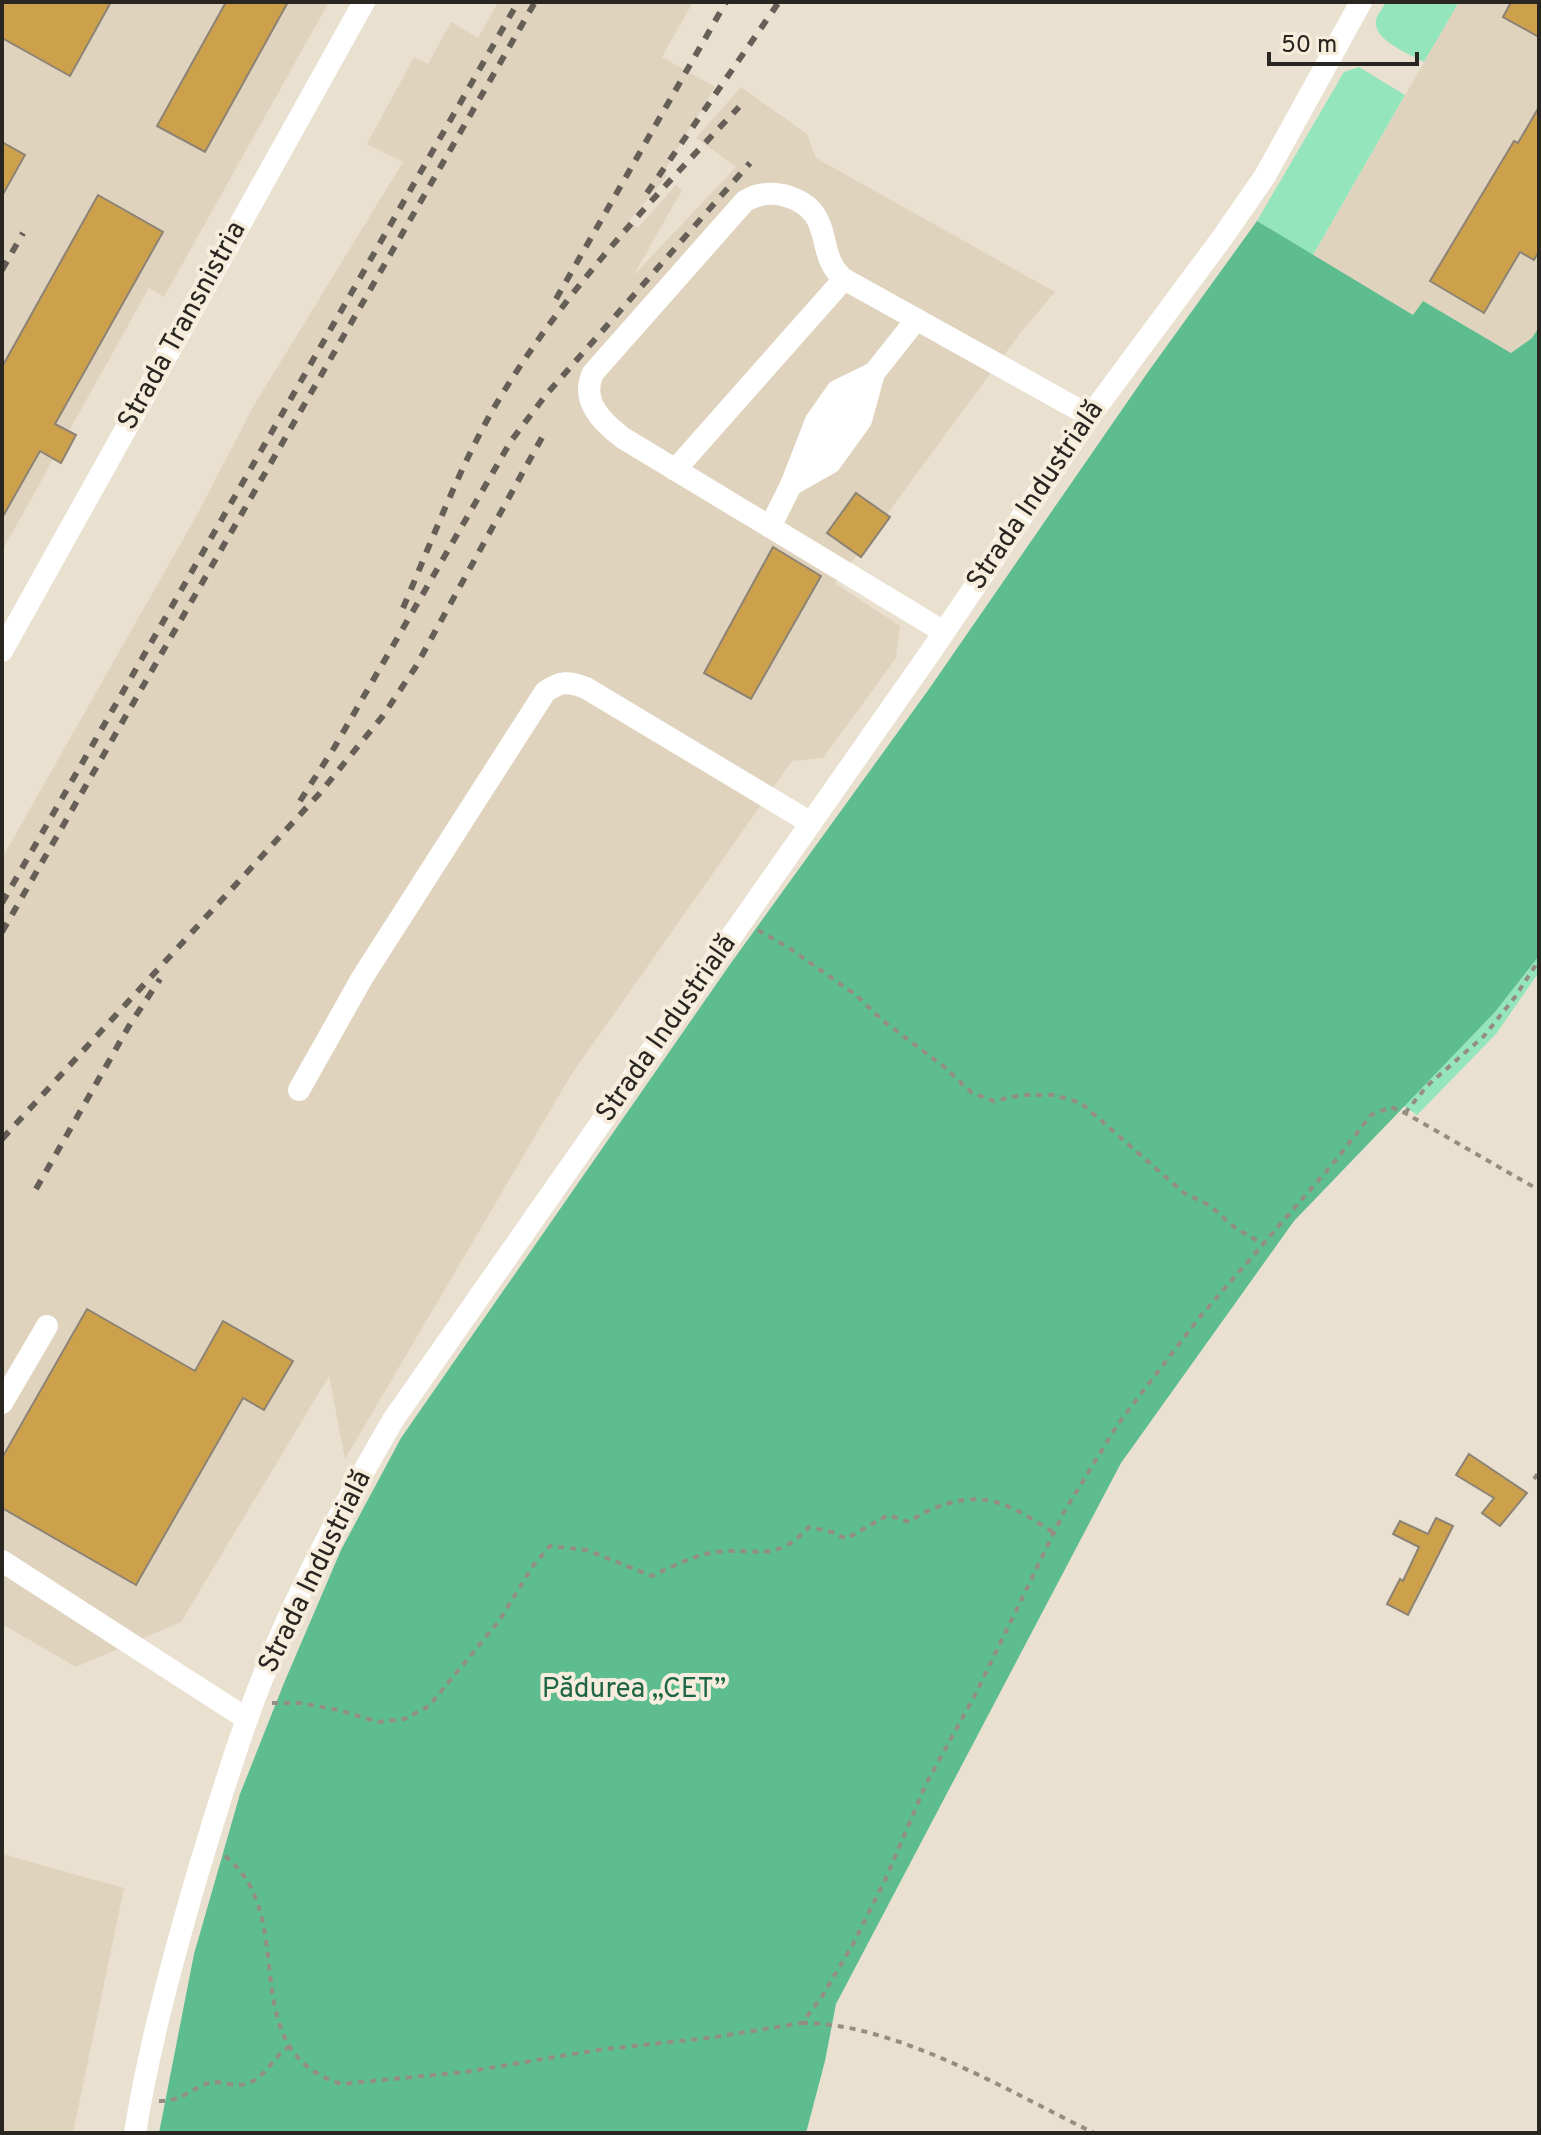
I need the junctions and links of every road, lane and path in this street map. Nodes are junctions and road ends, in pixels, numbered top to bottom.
1 (364, 2) edge
2 (1361, 2) edge
3 (844, 279) junction
4 (916, 320) junction
5 (874, 373) junction
6 (1090, 416) junction
7 (675, 470) junction
8 (791, 485) junction
9 (770, 527) junction
10 (944, 632) junction
11 (2, 651) edge
12 (811, 823) junction
13 (742, 921) junction
14 (1539, 960) edge
15 (299, 1090) dead end
16 (1405, 1113) junction
17 (1539, 1190) edge
18 (1263, 1244) junction
19 (47, 1326) dead end
20 (2, 1403) edge
21 (1539, 1472) edge
22 (1534, 1479) dead end
23 (1054, 1533) junction
24 (2, 1561) edge
25 (250, 1711) junction
26 (207, 1843) junction
27 (802, 2023) junction
28 (289, 2047) junction
29 (141, 2101) junction
30 (135, 2133) edge
31 (1094, 2133) edge

1 - 11 street, Strada Transnistria
2 - 6 street, Strada Industrială
3 - 4 street
3 - 7 street
3 - 7 street
4 - 5 street
4 - 6 street
5 - 8 street
5 - 8 street
6 - 10 street, Strada Industrială
7 - 9 street
8 - 9 street
9 - 10 street
10 - 12 street, Strada Industrială
12 - 13 street, Strada Industrială
12 - 15 street
13 - 18 path
13 - 25 street, Strada Industrială
14 - 16 path
16 - 17 path
16 - 18 path
18 - 23 path
19 - 20 street
21 - 22 path
23 - 25 path
23 - 27 path
24 - 25 street
25 - 26 street, Strada Industrială
26 - 28 path
26 - 29 street, Strada Industrială
27 - 28 path
27 - 31 path
28 - 29 path
29 - 30 street, Strada Industrială

